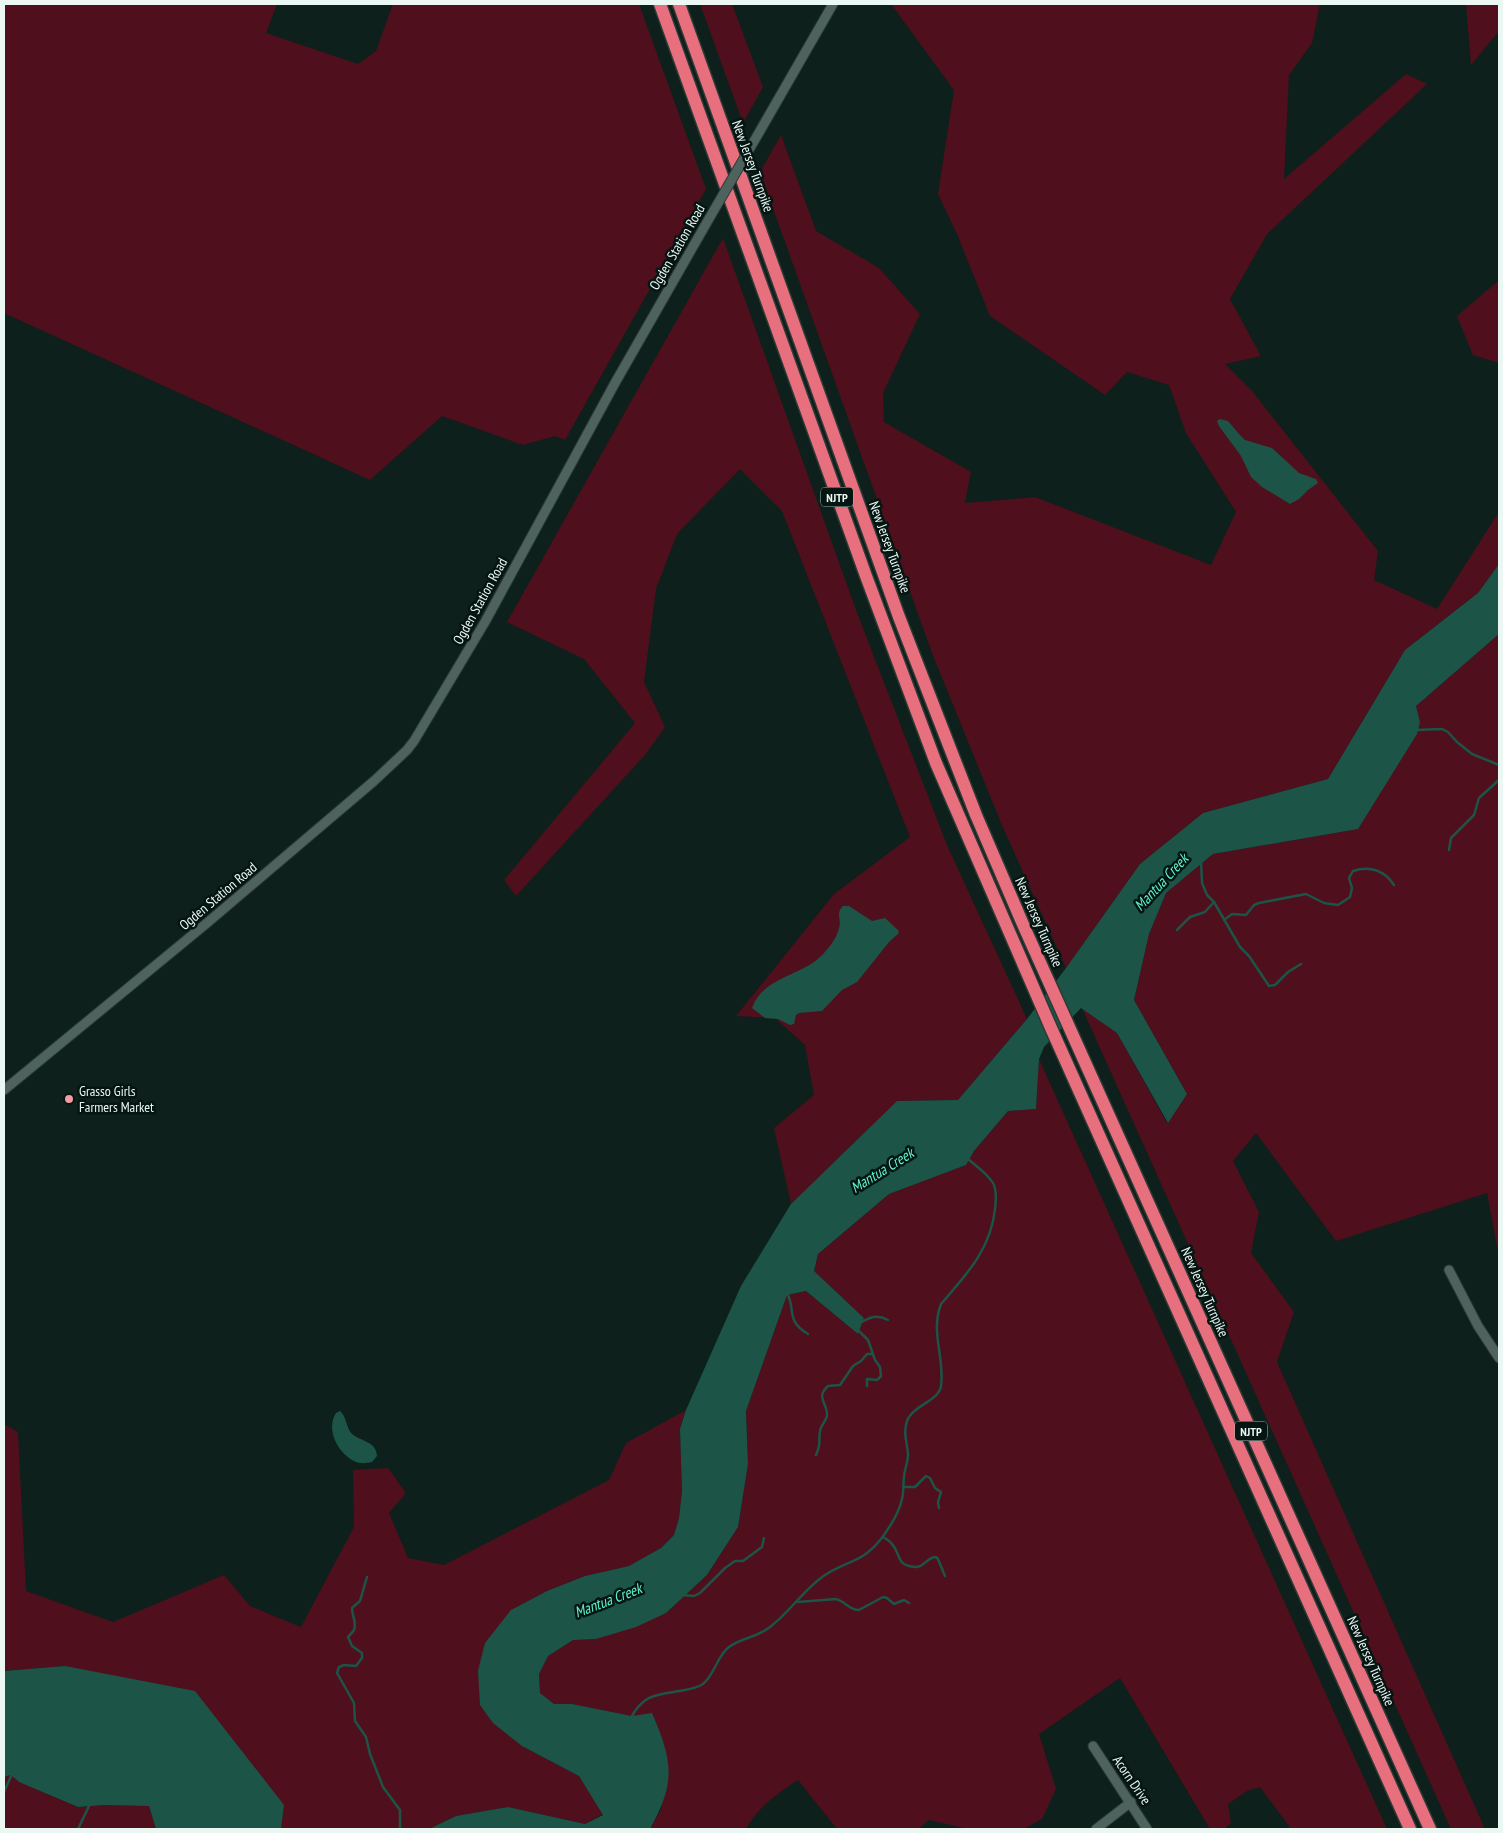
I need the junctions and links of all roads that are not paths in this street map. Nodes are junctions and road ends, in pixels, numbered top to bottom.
1 (660, 4) edge
2 (679, 4) edge
3 (833, 4) edge
4 (4, 1090) edge
5 (1449, 1270) dead end
6 (1499, 1358) edge
7 (1093, 1746) dead end
8 (1130, 1802) junction
9 (1096, 1829) edge
10 (1148, 1829) edge
11 (1410, 1829) edge
12 (1430, 1829) edge

1 - 11 highway, NJTP
2 - 12 highway, New Jersey Turnpike / NJTP
3 - 4 street, Ogden Station Road, bridge
5 - 6 street
7 - 8 street, Acorn Drive
8 - 9 street
8 - 10 street, Acorn Drive

